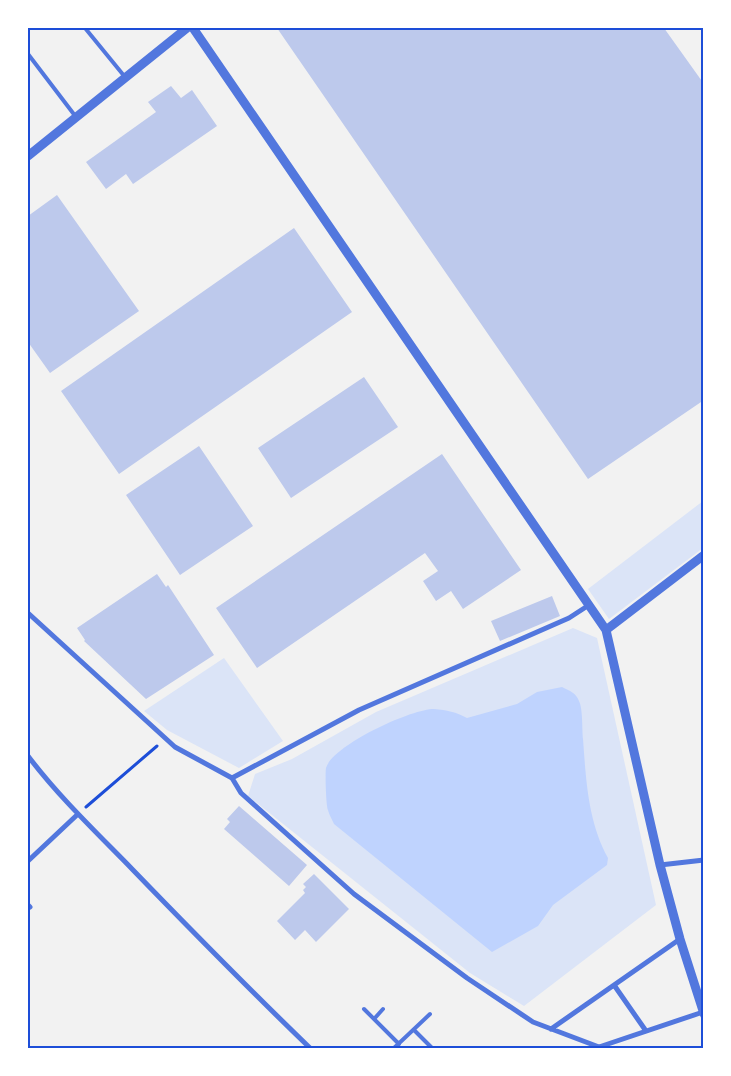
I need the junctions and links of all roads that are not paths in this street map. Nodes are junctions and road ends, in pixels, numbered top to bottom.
1 (86, 28) edge
2 (187, 28) edge
3 (192, 28) edge
4 (28, 54) edge
5 (125, 77) junction
6 (76, 117) junction
7 (28, 156) edge
8 (704, 556) edge
9 (589, 605) junction
10 (28, 613) edge
11 (606, 630) junction
12 (28, 756) edge
13 (232, 778) junction
14 (78, 814) junction
15 (704, 860) edge
16 (28, 861) edge
17 (660, 865) junction
18 (680, 939) junction
19 (614, 985) junction
20 (364, 1009) dead end
21 (383, 1009) dead end
22 (703, 1013) edge
23 (430, 1014) dead end
24 (374, 1019) junction
25 (551, 1029) junction
26 (414, 1030) junction
27 (646, 1031) junction
28 (399, 1044) junction
29 (310, 1048) edge
30 (394, 1048) edge
31 (432, 1048) edge
32 (598, 1048) edge
33 (605, 1048) edge

1 - 5 lane
2 - 5 street
3 - 9 street
4 - 6 lane
5 - 6 street
6 - 7 street
8 - 11 street
9 - 11 street
9 - 13 street
10 - 13 street
11 - 17 street
12 - 14 street
13 - 25 street
14 - 16 street
14 - 29 street
15 - 17 street
17 - 18 street
18 - 19 street
18 - 22 street
19 - 25 street
19 - 27 street
20 - 24 lane
21 - 24 lane
22 - 27 street
23 - 26 lane
24 - 28 lane
25 - 32 street
26 - 28 lane
26 - 31 lane
27 - 32 street
28 - 30 lane
32 - 33 street

